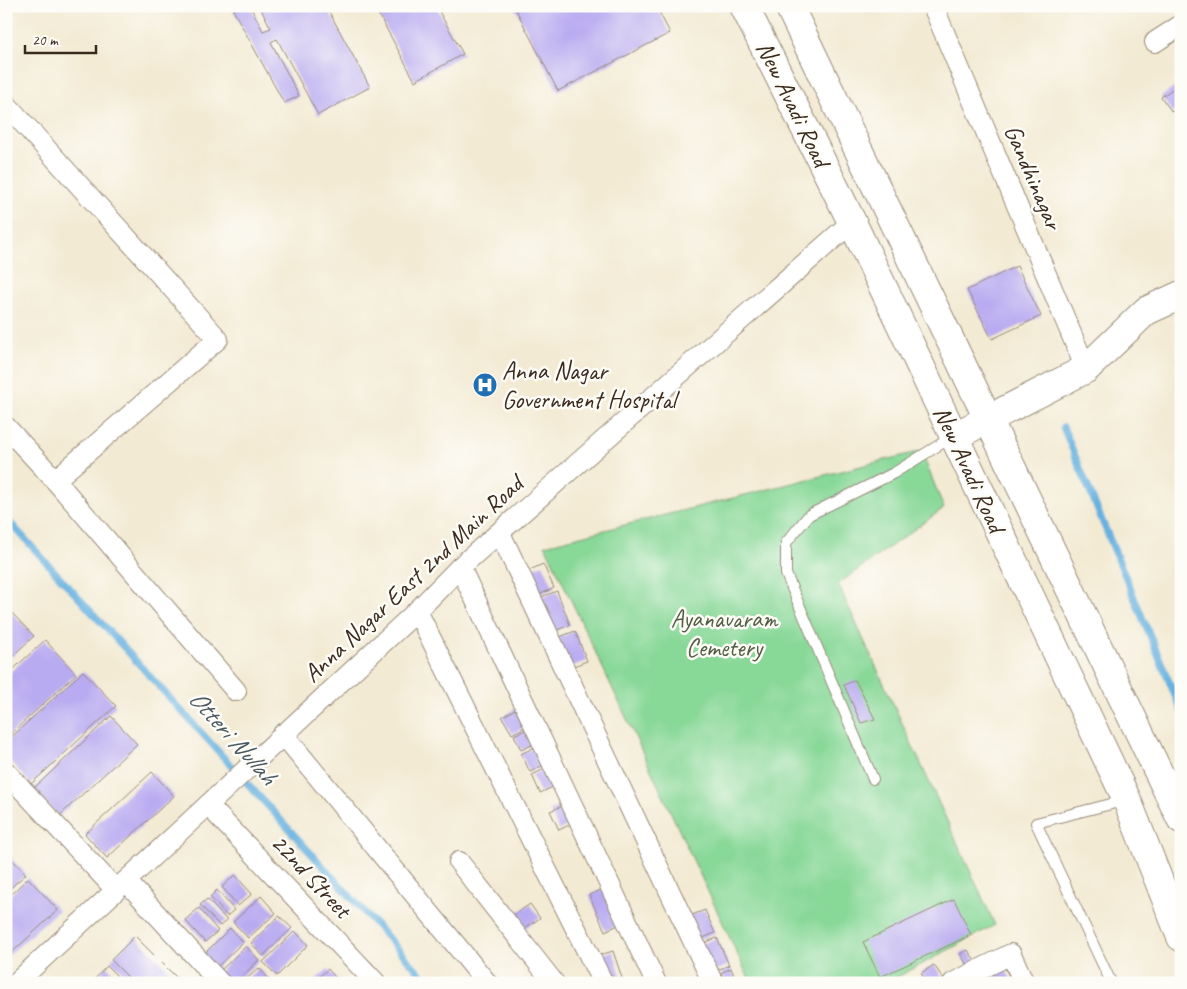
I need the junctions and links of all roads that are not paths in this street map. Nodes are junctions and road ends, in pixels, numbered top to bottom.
1 (744, 6) edge
2 (789, 6) edge
3 (932, 6) edge
4 (1181, 25) edge
5 (1155, 42) dead end
6 (6, 104) edge
7 (852, 222) junction
8 (1181, 295) edge
9 (1086, 369) junction
10 (988, 417) junction
11 (6, 427) edge
12 (953, 437) junction
13 (55, 480) junction
14 (500, 533) junction
15 (460, 567) junction
16 (417, 611) junction
17 (236, 691) dead end
18 (284, 734) junction
19 (6, 772) edge
20 (874, 779) dead end
21 (1127, 800) junction
22 (208, 805) junction
23 (1181, 819) edge
24 (459, 862) dead end
25 (121, 886) junction
26 (1181, 938) edge
27 (1110, 980) dead end
28 (16, 983) edge
29 (220, 983) edge
30 (376, 983) edge
31 (487, 983) edge
32 (554, 983) edge
33 (603, 983) edge
34 (656, 983) edge
35 (713, 983) edge
36 (954, 983) edge
37 (1024, 983) edge

1 - 7 main road, New Avadi Road
2 - 10 main road, New Avadi Road
3 - 9 street, Gandhinagar
4 - 5 street
6 - 13 street
7 - 12 main road, New Avadi Road
7 - 14 street, Anna Nagar East 2nd Main Road
8 - 9 main road
9 - 10 main road
10 - 12 main road
10 - 23 main road, New Avadi Road
11 - 13 street
12 - 20 lane
12 - 21 main road, New Avadi Road
13 - 17 street
14 - 15 street, Anna Nagar East 2nd Main Road
14 - 35 street
15 - 16 street, Anna Nagar East 2nd Main Road
15 - 34 street
16 - 18 street, Anna Nagar East 2nd Main Road
16 - 33 street
18 - 22 street, Anna Nagar East 2nd Main Road
18 - 31 street
19 - 25 street
21 - 26 main road, New Avadi Road
21 - 27 lane
22 - 25 street, Anna Nagar East 2nd Main Road
22 - 30 street, 22nd Street
24 - 32 street
25 - 28 street, Anna Nagar East 2nd Main Road
25 - 29 street
36 - 37 street

